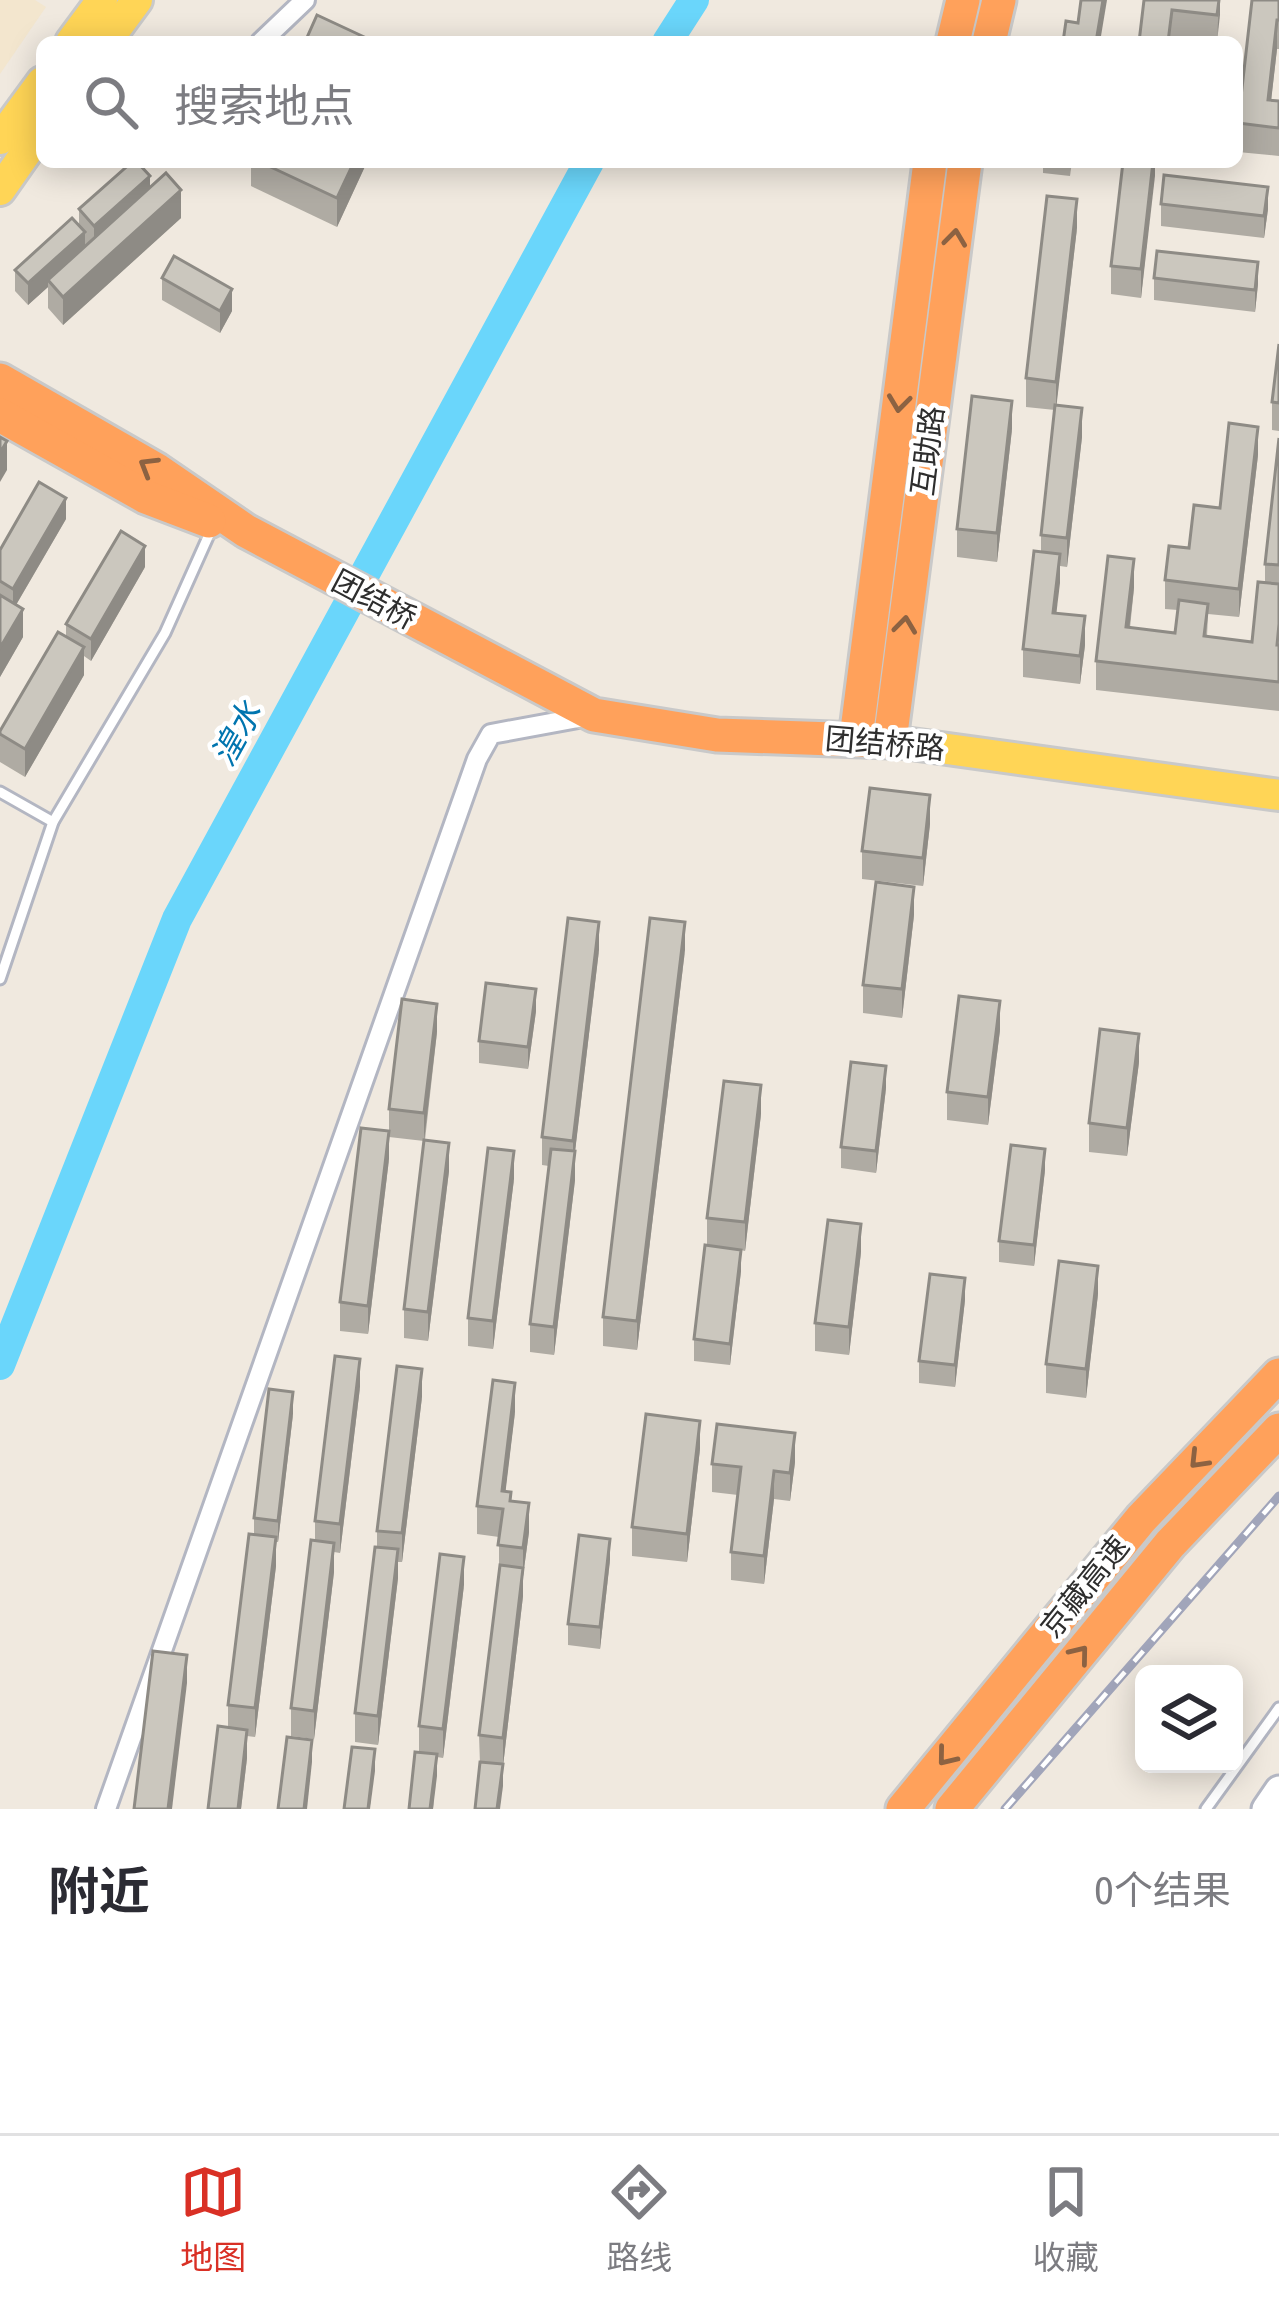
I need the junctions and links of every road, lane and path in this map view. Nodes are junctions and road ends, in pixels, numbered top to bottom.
1 (102, 0) edge
2 (137, 0) edge
3 (305, 0) edge
4 (963, 0) edge
5 (999, 0) edge
6 (75, 36) edge
7 (110, 36) edge
8 (267, 36) edge
9 (954, 36) edge
10 (990, 36) edge
11 (36, 90) edge
12 (36, 139) edge
13 (0, 140) edge
14 (929, 168) edge
15 (964, 168) edge
16 (0, 190) edge
17 (0, 380) edge
18 (0, 415) edge
19 (230, 527) junction
20 (501, 669) joint
21 (594, 715) junction
22 (856, 738) junction
23 (890, 741) junction
24 (0, 792) edge
25 (1279, 795) edge
26 (53, 822) junction
27 (0, 979) edge
28 (1279, 1375) edge
29 (1279, 1430) edge
30 (1279, 1708) edge
31 (1279, 1790) edge
32 (106, 1809) edge
33 (903, 1809) edge
34 (952, 1809) edge
35 (1205, 1809) edge
36 (1266, 1809) edge

1 - 6 main road
2 - 7 main road
3 - 8 street
4 - 9 highway
5 - 10 highway
11 - 13 main road
12 - 16 main road
14 -> 22 highway, 互助路
23 -> 15 highway, 互助路
19 -> 17 highway
18 - 19 highway
19 - 20 highway, 团结桥
19 - 26 lane
20 - 21 highway, 团结桥路
21 - 22 highway, 团结桥路
21 - 32 street
22 - 23 highway, 团结桥路
23 - 25 main road, 团结桥路
24 - 26 lane
26 - 27 lane
28 -> 33 highway, 京藏高速
34 -> 29 highway, 京藏高速
30 - 35 lane
31 - 36 street

